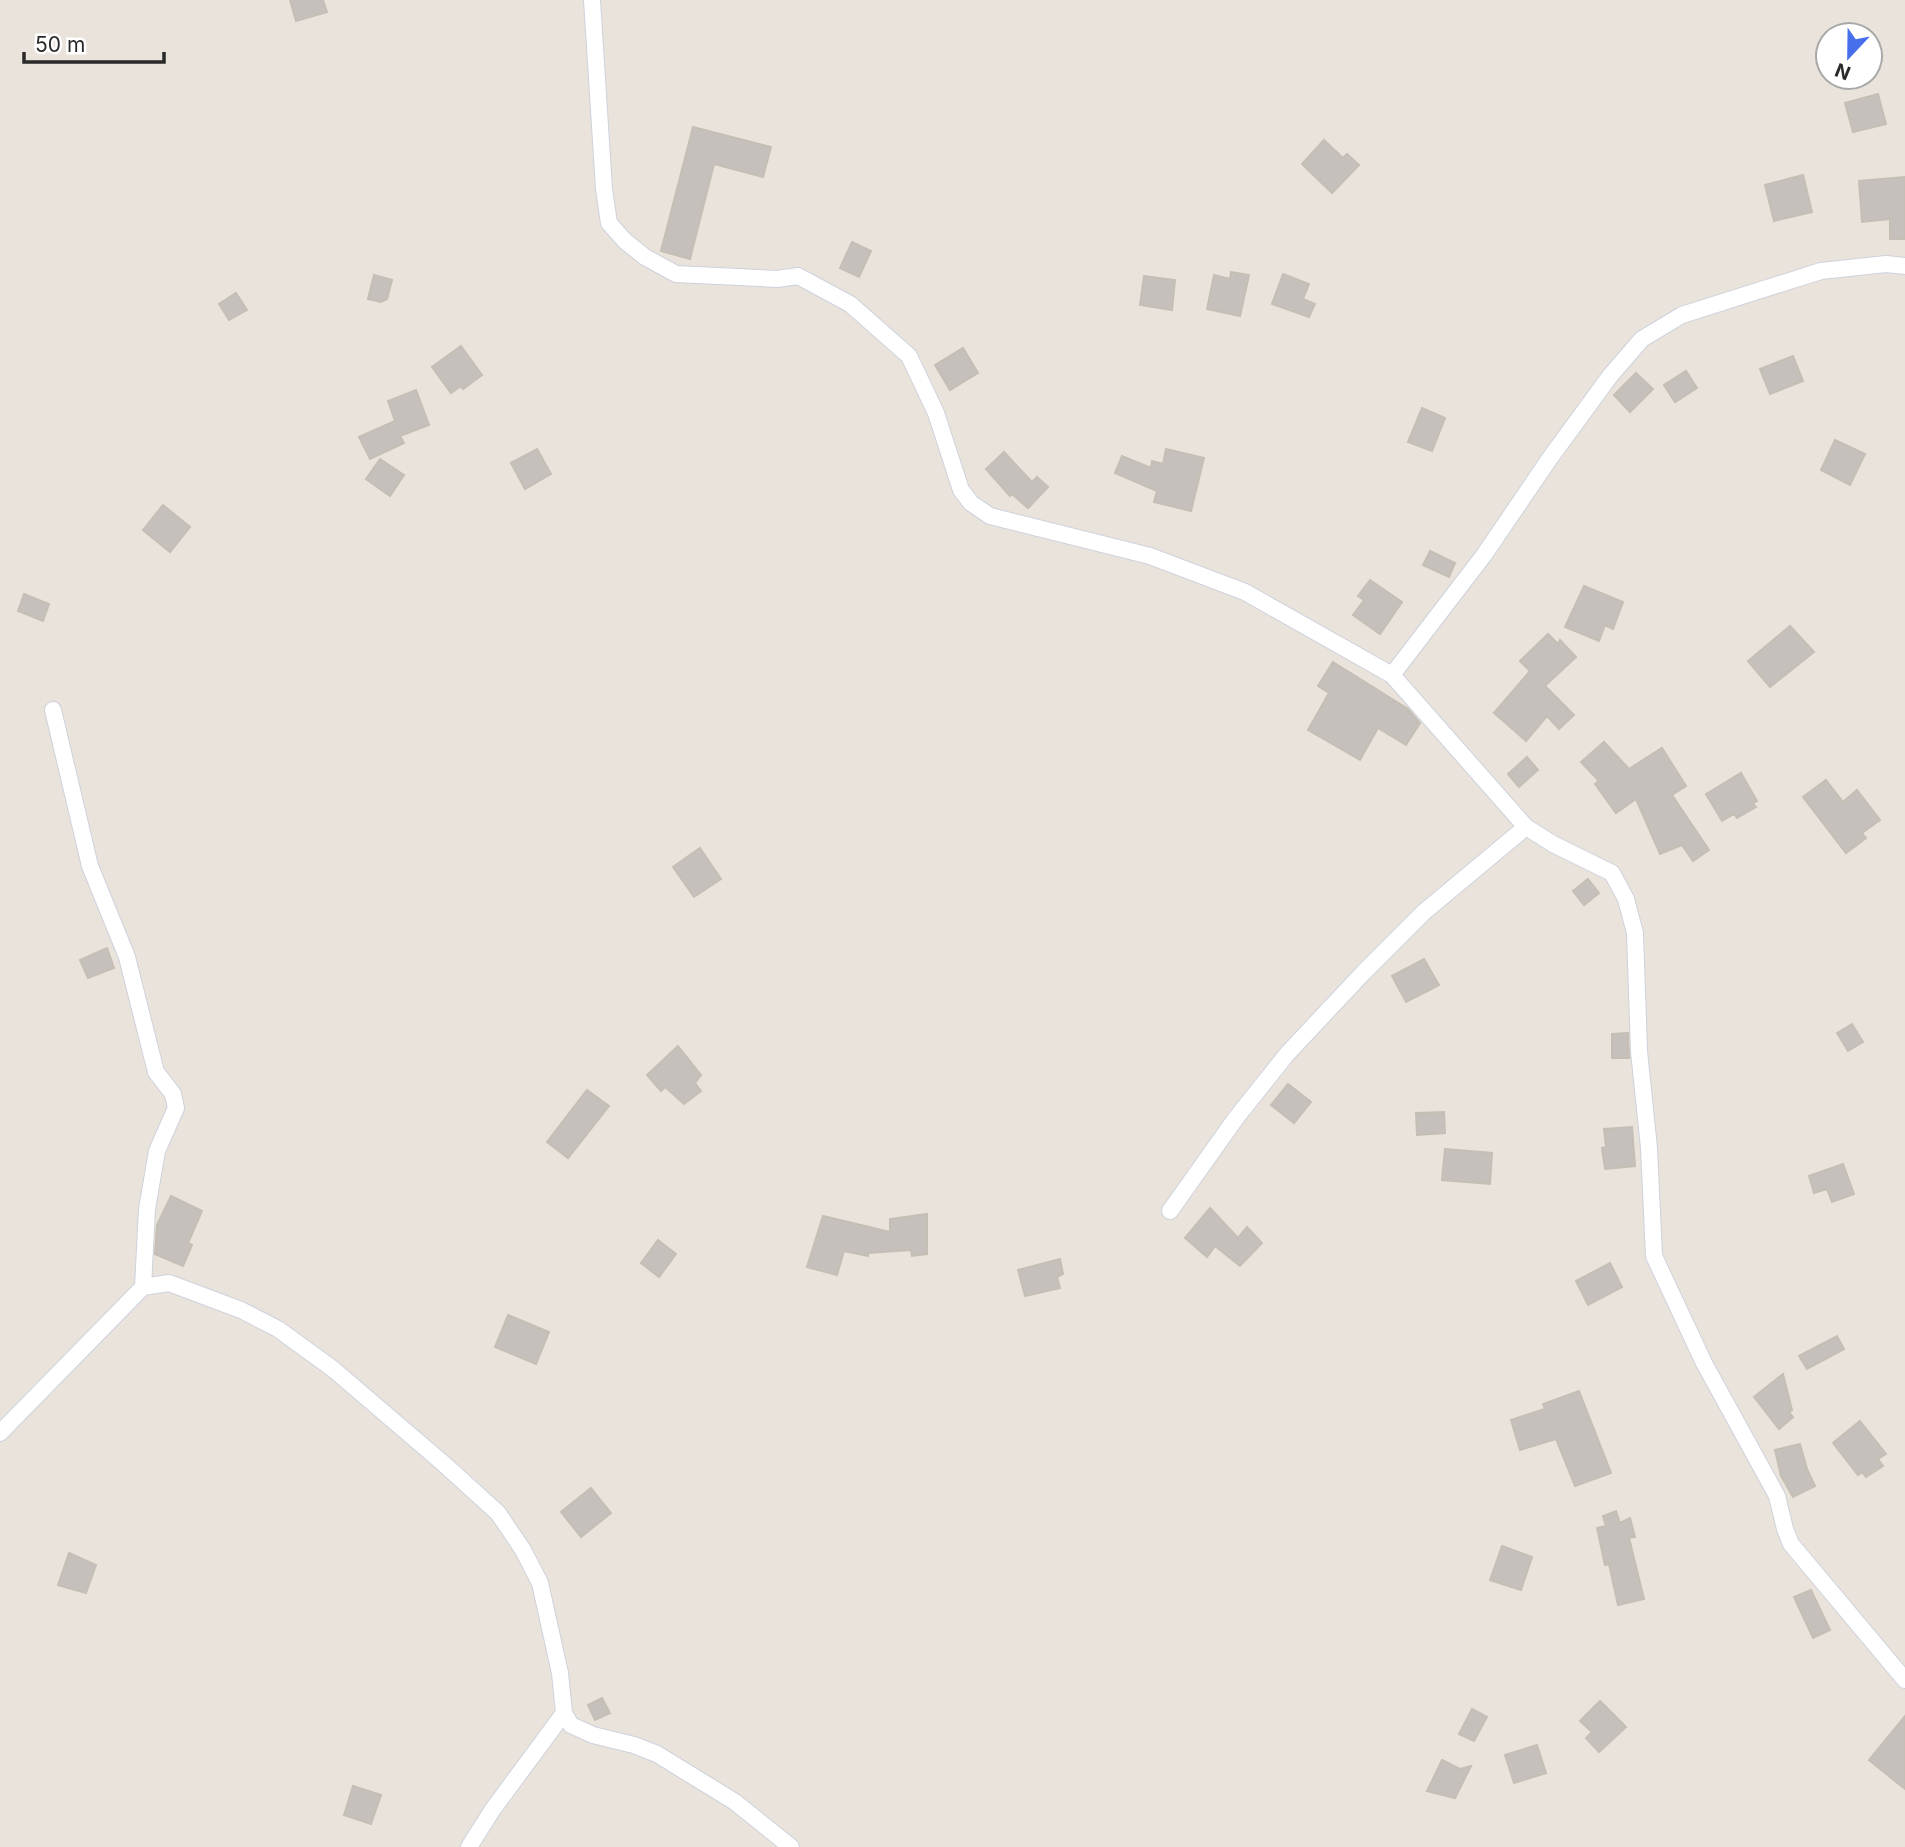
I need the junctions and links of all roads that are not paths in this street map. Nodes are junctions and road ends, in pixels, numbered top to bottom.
1 (592, 0) edge
2 (1905, 266) edge
3 (1392, 675) junction
4 (53, 710) dead end
5 (1527, 827) junction
6 (1170, 1211) dead end
7 (143, 1287) junction
8 (0, 1433) edge
9 (1905, 1680) edge
10 (564, 1713) junction
11 (469, 1847) edge
12 (791, 1847) edge

1 - 3 street
2 - 3 street
3 - 5 street
4 - 7 street
5 - 6 street
5 - 9 street
7 - 8 street
7 - 10 street
10 - 11 street
10 - 12 street

